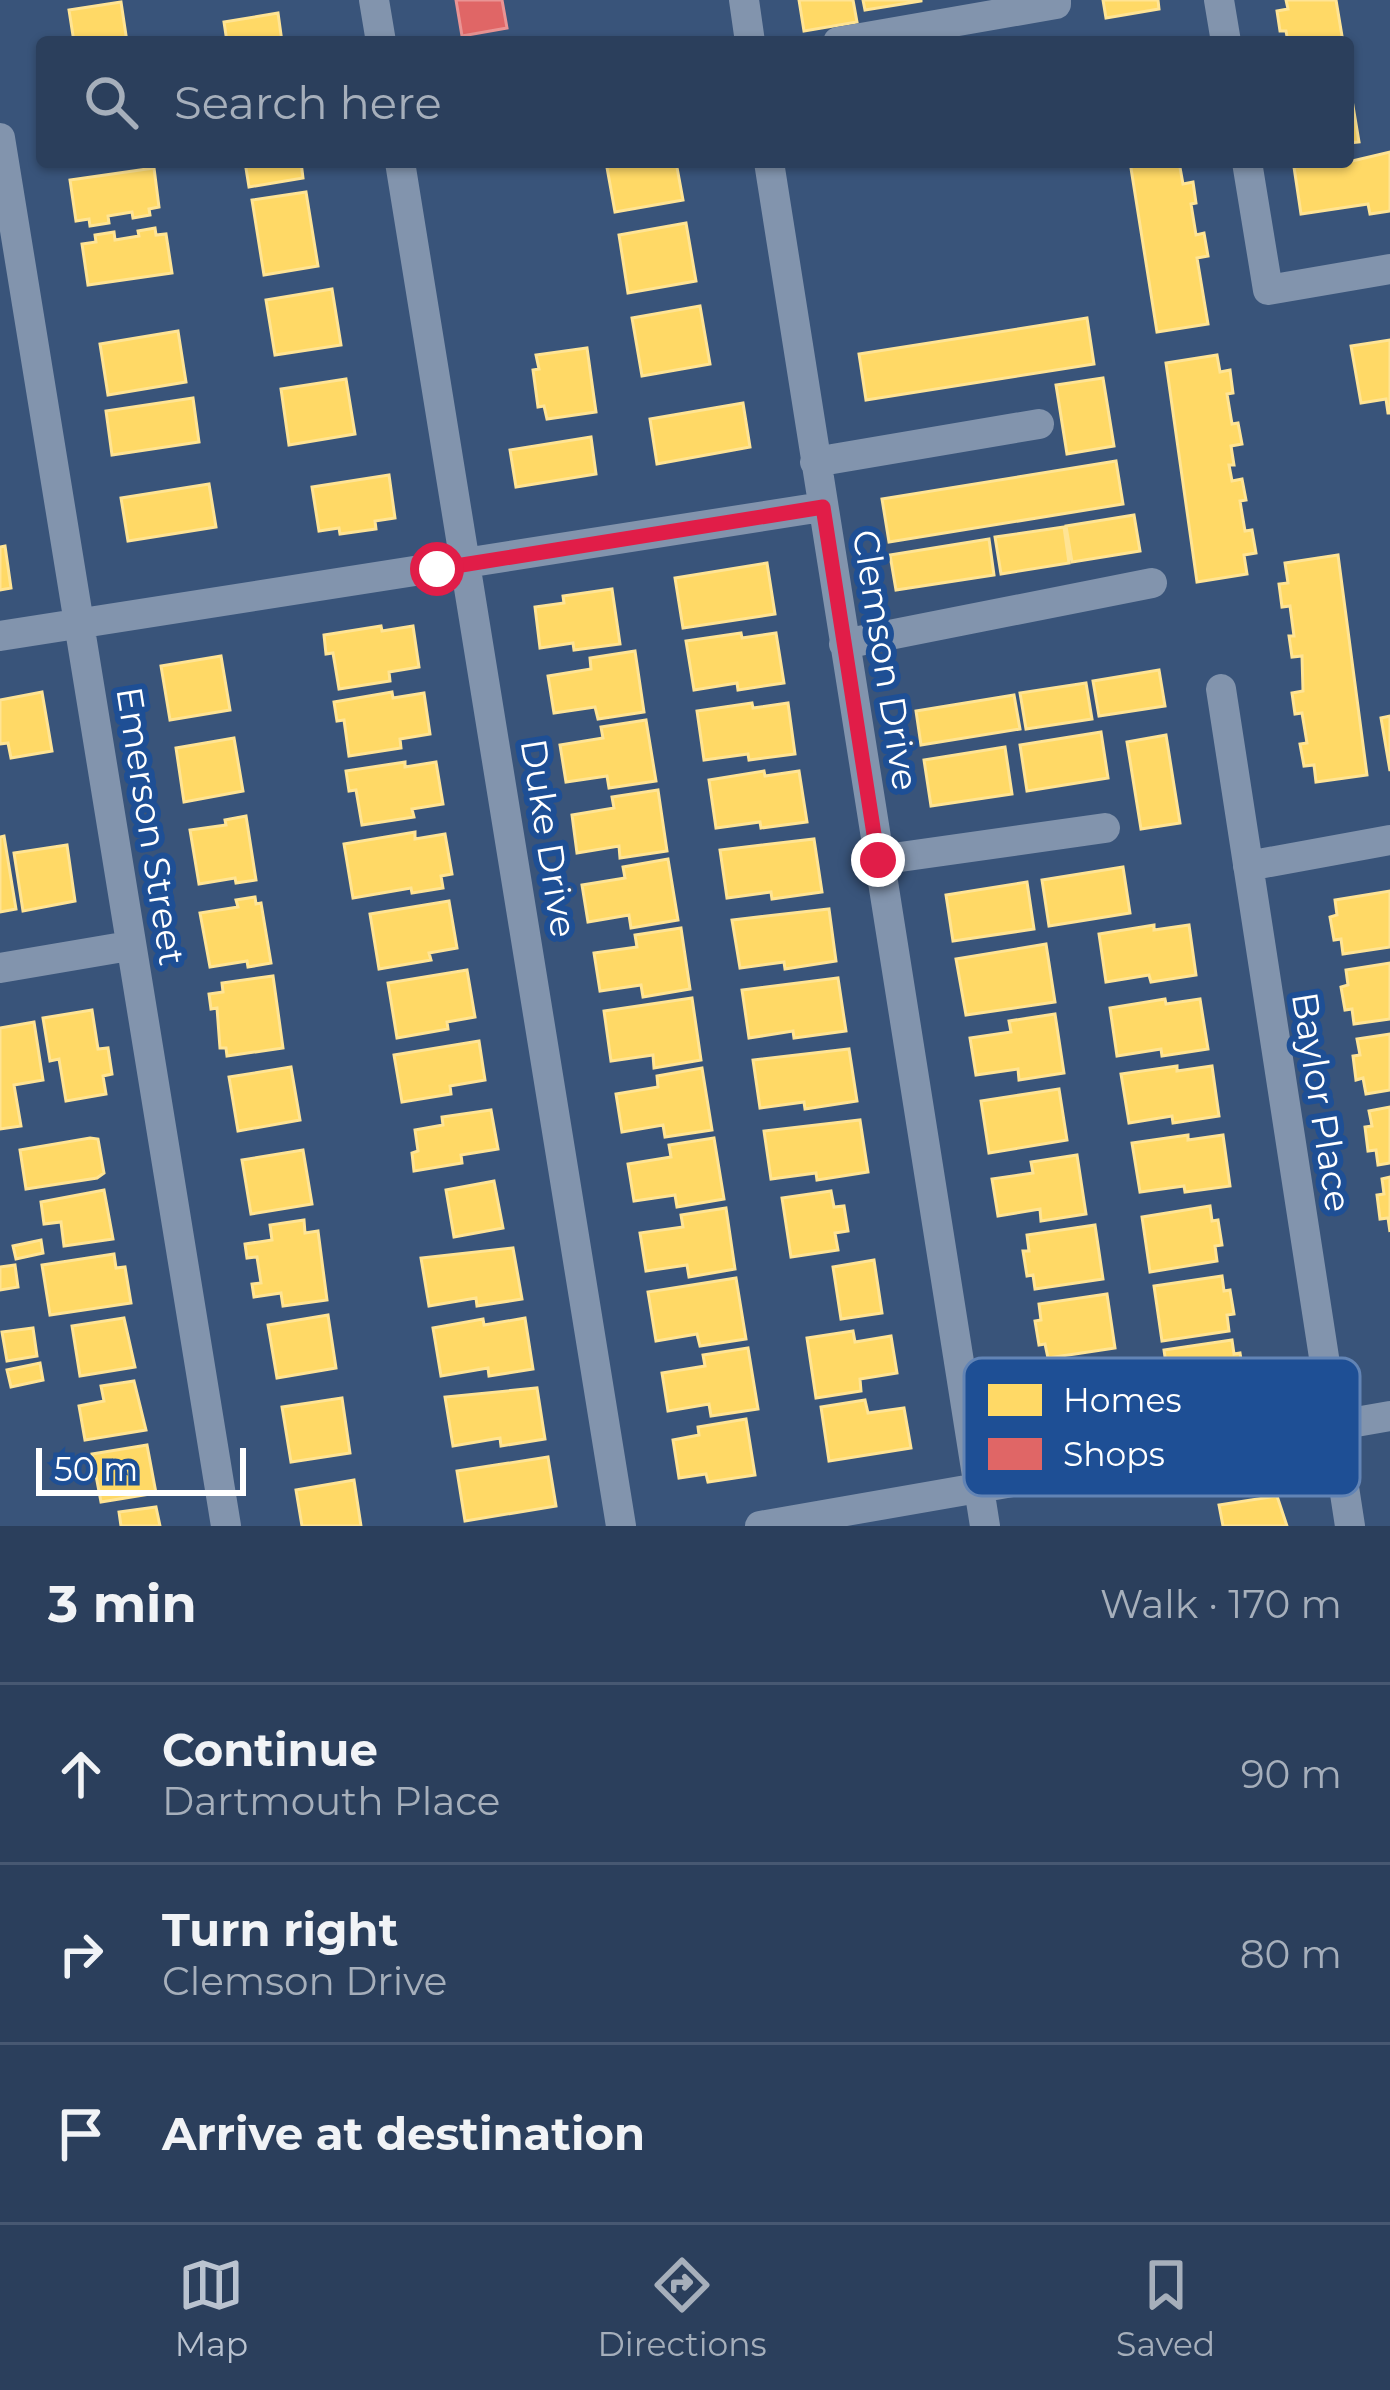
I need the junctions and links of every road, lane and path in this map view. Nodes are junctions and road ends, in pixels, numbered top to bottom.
1 (374, 0) edge
2 (744, 0) edge
3 (1056, 0) edge
4 (1219, 0) edge
5 (380, 36) edge
6 (749, 36) edge
7 (872, 36) edge
8 (1225, 36) edge
9 (0, 138) edge
10 (401, 168) edge
11 (770, 168) edge
12 (1247, 168) edge
13 (1390, 268) edge
14 (1039, 424) dead end
15 (815, 462) junction
16 (823, 507) junction
17 (466, 564) junction
18 (1152, 583) dead end
19 (80, 623) junction
20 (0, 636) edge
21 (844, 644) junction
22 (1221, 689) dead end
23 (1105, 828) dead end
24 (1390, 841) edge
25 (878, 860) junction
26 (1248, 866) junction
27 (130, 946) junction
28 (0, 968) edge
29 (1324, 1358) edge
30 (964, 1396) edge
31 (1390, 1416) edge
32 (1360, 1421) edge
33 (964, 1492) edge
34 (980, 1496) edge
35 (1345, 1496) edge
36 (226, 1526) edge
37 (621, 1526) edge
38 (760, 1526) edge
39 (985, 1526) edge
40 (1350, 1526) edge

1 - 5 street
2 - 6 street
3 - 7 street
4 - 8 street
9 - 19 street, Emerson Street
10 - 17 street, Duke Drive
11 - 15 street, Clemson Drive
12 - 13 street
14 - 15 street
15 - 16 street, Clemson Drive
16 - 17 street
16 - 21 street, Clemson Drive
17 - 19 street
17 - 37 street, Duke Drive
18 - 21 street
19 - 20 street
19 - 27 street, Emerson Street
21 - 25 street, Clemson Drive
22 - 26 street, Baylor Place
23 - 25 street
24 - 26 street
25 - 30 street, Clemson Drive
26 - 29 street, Baylor Place
27 - 28 street
27 - 36 street, Emerson Street
31 - 32 street
33 - 38 street
34 - 39 street, Clemson Drive
35 - 40 street, Baylor Place

